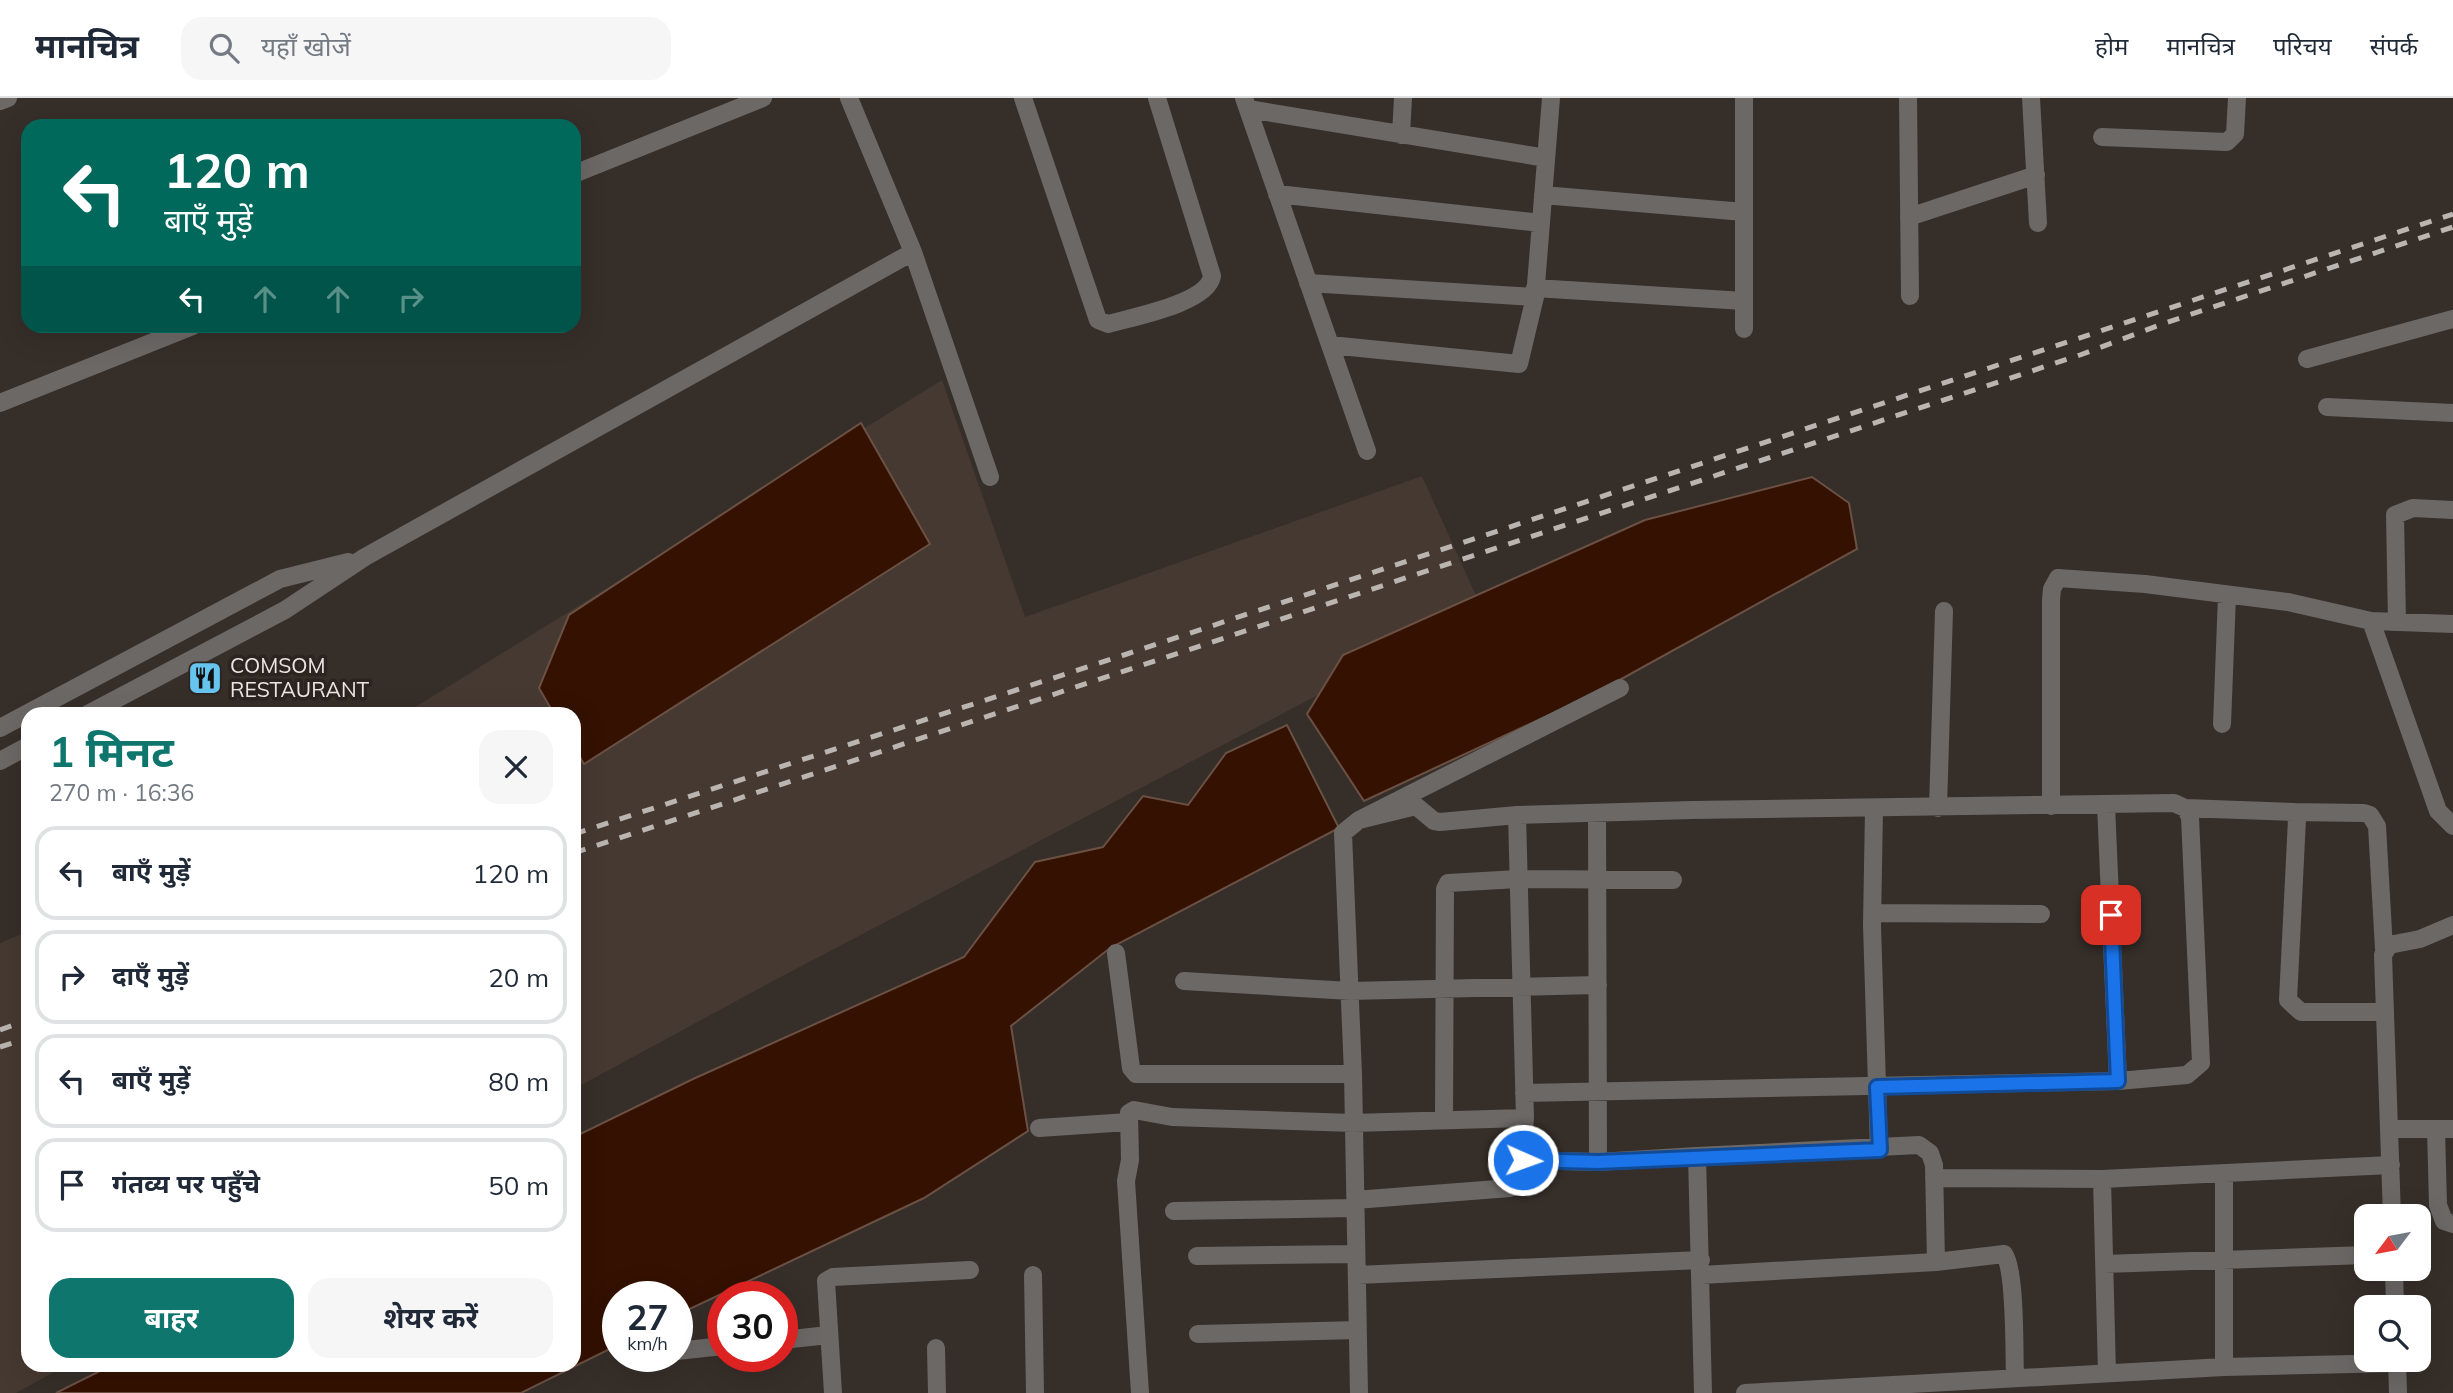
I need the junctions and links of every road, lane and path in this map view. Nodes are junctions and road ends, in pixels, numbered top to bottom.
1 (8, 98) edge
2 (763, 98) edge
3 (849, 98) edge
4 (1023, 98) edge
5 (1157, 98) edge
6 (1403, 98) edge
7 (1551, 98) edge
8 (1744, 98) edge
9 (1908, 98) edge
10 (2031, 98) edge
11 (2237, 98) edge
12 (0, 101) edge
13 (1246, 104) edge
14 (1401, 135) junction
15 (2102, 138) dead end
16 (1546, 158) junction
17 (581, 171) edge
18 (2036, 175) junction
19 (1277, 194) junction
20 (1543, 195) junction
21 (1744, 212) junction
22 (1909, 216) junction
23 (1541, 223) junction
24 (2038, 223) dead end
25 (913, 252) junction
26 (1308, 283) junction
27 (1535, 292) junction
28 (1910, 296) dead end
29 (1744, 301) junction
30 (2453, 319) edge
31 (1744, 329) dead end
32 (175, 333) edge
33 (1330, 345) junction
34 (2307, 359) dead end
35 (0, 403) edge
36 (2327, 407) dead end
37 (2453, 413) edge
38 (1367, 451) dead end
39 (990, 477) dead end
40 (2453, 510) edge
41 (365, 557) junction
42 (2227, 596) junction
43 (1944, 611) dead end
44 (2371, 621) junction
45 (2397, 622) junction
46 (2453, 624) edge
47 (1620, 688) dead end
48 (39, 707) edge
49 (101, 707) edge
50 (21, 717) edge
51 (2222, 724) dead end
52 (0, 728) edge
53 (21, 749) edge
54 (2, 757) edge
55 (2106, 805) junction
56 (2051, 806) junction
57 (1874, 808) junction
58 (1938, 808) junction
59 (2185, 808) junction
60 (2293, 812) junction
61 (1597, 813) junction
62 (1517, 815) junction
63 (1359, 820) junction
64 (2453, 827) edge
65 (1518, 879) junction
66 (1673, 880) dead end
67 (1597, 881) junction
68 (1872, 913) junction
69 (2041, 914) dead end
70 (2453, 925) edge
71 (2384, 949) junction
72 (1116, 953) dead end
73 (1184, 981) dead end
74 (1598, 985) junction
75 (1521, 987) junction
76 (1445, 989) junction
77 (1350, 991) junction
78 (2385, 1013) junction
79 (1353, 1074) junction
80 (2118, 1081) junction
81 (1877, 1087) junction
82 (1598, 1091) junction
83 (1524, 1093) junction
84 (1525, 1118) junction
85 (1444, 1119) junction
86 (1128, 1122) junction
87 (1353, 1123) junction
88 (1039, 1128) dead end
89 (2389, 1129) junction
90 (2445, 1129) edge
91 (1880, 1150) junction
92 (1697, 1156) junction
93 (1523, 1160) junction
94 (1598, 1162) junction
95 (2390, 1165) junction
96 (2224, 1175) junction
97 (1934, 1178) junction
98 (2102, 1179) junction
99 (1355, 1204) junction
100 (2392, 1204) edge
101 (1174, 1212) dead end
102 (2453, 1224) edge
103 (1356, 1254) junction
104 (2354, 1255) edge
105 (1197, 1256) dead end
106 (2224, 1260) junction
107 (1936, 1262) junction
108 (2104, 1264) junction
109 (1701, 1268) junction
110 (970, 1270) dead end
111 (1033, 1275) dead end
112 (1357, 1275) junction
113 (1357, 1330) junction
114 (1198, 1334) dead end
115 (829, 1335) junction
116 (798, 1338) edge
117 (936, 1348) dead end
118 (2354, 1363) edge
119 (2224, 1367) junction
120 (2397, 1372) edge
121 (2107, 1373) junction
122 (2015, 1378) junction
123 (833, 1393) edge
124 (937, 1393) edge
125 (1035, 1393) edge
126 (1140, 1393) edge
127 (1359, 1393) edge
128 (1703, 1393) edge
129 (1745, 1393) edge
130 (2398, 1393) edge

1 - 12 street
2 - 17 street
3 - 25 street
4 - 5 street
6 - 14 street
7 - 16 street
8 - 21 street
9 - 22 street
10 - 18 street
11 - 15 street
13 - 14 street
13 - 19 street
14 - 16 street
16 - 20 street
18 - 22 street
18 - 24 street
19 - 23 street
19 - 26 street
20 - 21 street
20 - 23 street
21 - 29 street
22 - 28 street
23 - 27 street
25 - 39 street
25 - 41 street
26 - 27 street
26 - 33 street
27 - 29 street
27 - 33 street
29 - 31 street
30 - 34 street
32 - 35 street
33 - 38 street
36 - 37 street
40 - 45 street
41 - 48 street
41 - 49 street
42 - 44 street
42 - 51 street
42 - 56 street
43 - 58 street
44 - 45 street
44 - 64 street
45 - 46 street
47 - 63 street
50 - 52 street
53 - 54 street
55 - 56 street
55 - 59 street
55 - 80 street
56 - 58 street
57 - 58 street
57 - 61 street
57 - 68 street
59 - 60 street
59 - 80 street
60 - 71 street
60 - 78 street
61 - 62 street
61 - 67 street
62 - 63 street
62 - 65 street
63 - 77 street
65 - 67 street
65 - 75 street
65 - 76 street
66 - 67 street
67 - 74 street
68 - 69 street
68 - 81 street
70 - 71 street
71 - 78 street
72 - 79 street
73 - 77 street
74 - 75 street
74 - 82 street
75 - 76 street
75 - 83 street
76 - 77 street
76 - 85 street
77 - 79 street
78 - 89 street
79 - 87 street
80 - 81 street
81 - 82 street
81 - 91 street
82 - 83 street
82 - 94 street
83 - 84 street
84 - 85 street
84 - 93 street
85 - 87 street
86 - 87 street
86 - 88 street
86 - 126 street
87 - 99 street
89 - 90 street
89 - 95 street
90 - 102 street
91 - 92 street
91 - 97 street
92 - 94 street
92 - 109 street
93 - 94 street
93 - 99 street
95 - 96 street
95 - 100 street
96 - 98 street
96 - 106 street
97 - 98 street
97 - 107 street
98 - 108 street
99 - 101 street
99 - 103 street
103 - 105 street
103 - 112 street
104 - 106 street
106 - 108 street
106 - 119 street
107 - 109 street
107 - 122 street
108 - 121 street
109 - 112 street
109 - 128 street
110 - 115 street
111 - 125 street
112 - 113 street
113 - 114 street
113 - 127 street
115 - 116 street
115 - 123 street
117 - 124 street
118 - 119 street
119 - 121 street
120 - 130 street
121 - 122 street
122 - 129 street

